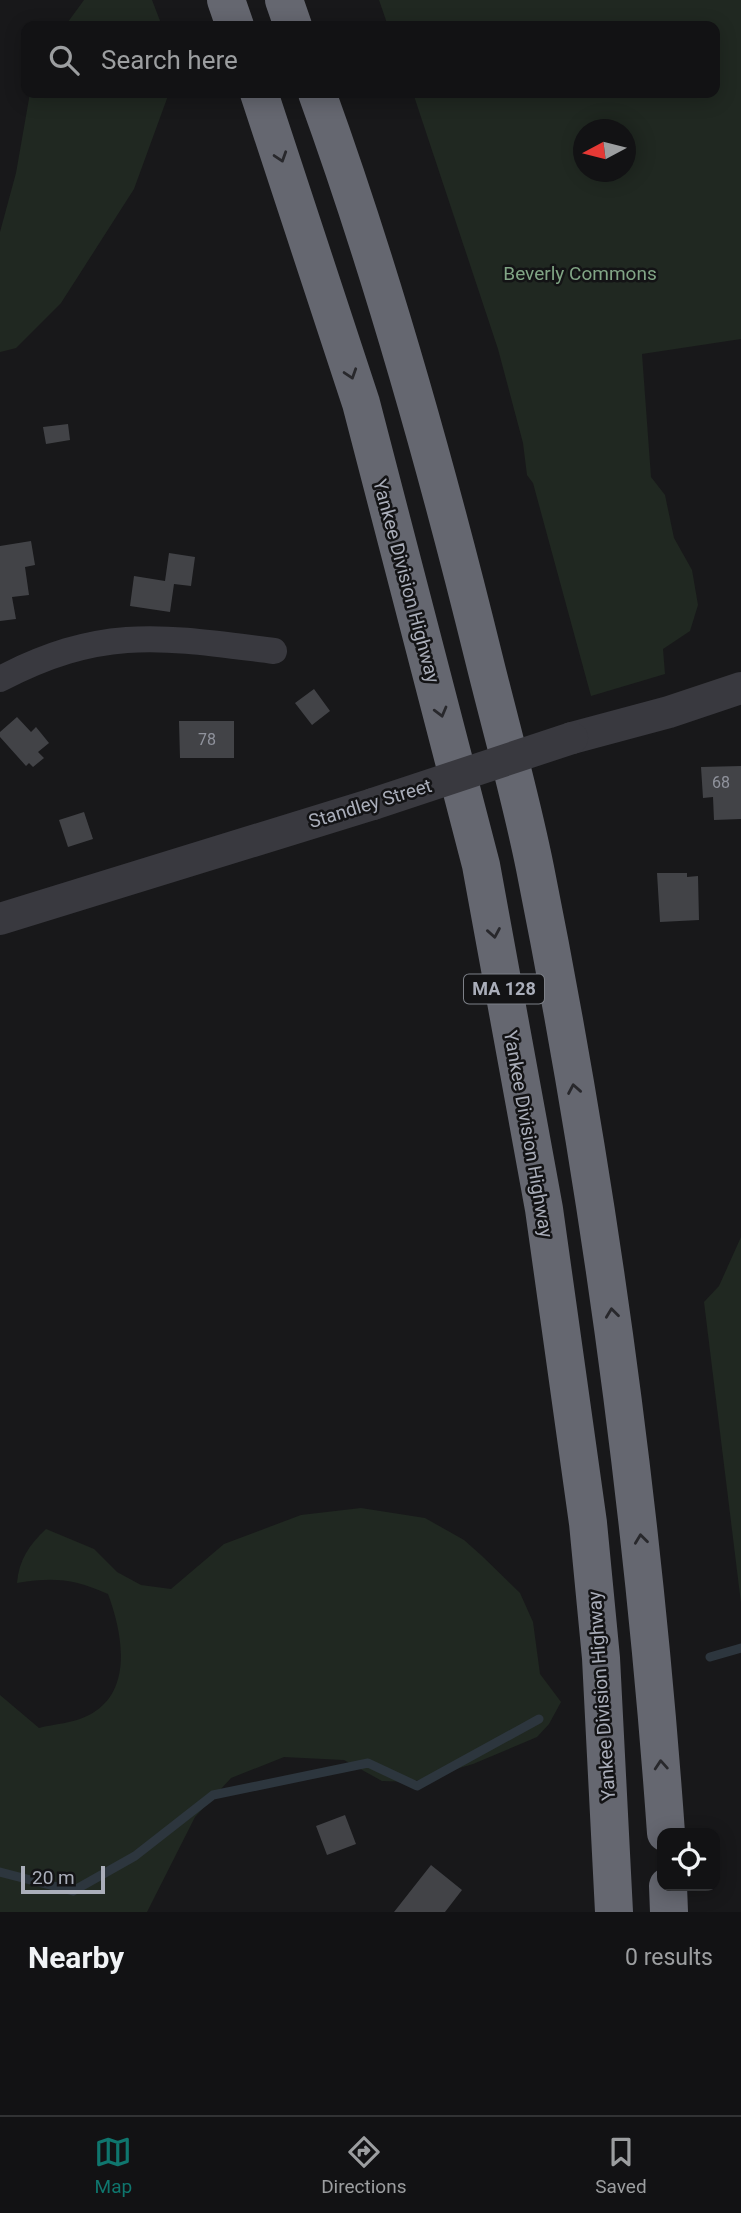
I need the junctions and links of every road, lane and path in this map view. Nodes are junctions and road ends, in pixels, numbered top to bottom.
1 (226, 0) edge
2 (284, 0) edge
3 (233, 21) edge
4 (291, 21) edge
5 (261, 98) edge
6 (319, 98) edge
7 (274, 651) dead end
8 (0, 679) edge
9 (741, 688) edge
10 (0, 919) edge
11 (666, 1828) edge
12 (668, 1891) edge
13 (614, 1912) edge
14 (669, 1912) edge

1 - 3 highway
2 - 4 highway
5 -> 13 highway, Yankee Division Highway / MA 128
11 -> 6 highway, MA 128
7 - 8 street
9 - 10 street, Standley Street, bridge
12 - 14 highway

